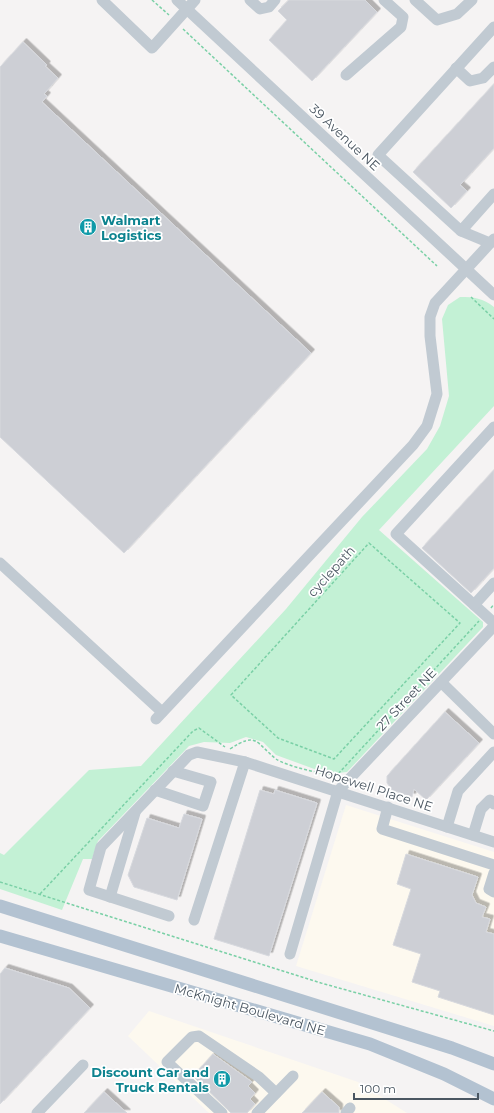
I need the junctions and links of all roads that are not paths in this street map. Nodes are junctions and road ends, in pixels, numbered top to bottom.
1 (102, 0) edge
2 (177, 0) edge
3 (195, 0) edge
4 (250, 0) edge
5 (275, 0) edge
6 (384, 0) edge
7 (415, 0) edge
8 (472, 0) edge
9 (187, 8) junction
10 (494, 27) edge
11 (494, 66) edge
12 (456, 68) junction
13 (346, 75) dead end
14 (494, 194) edge
15 (461, 231) junction
16 (492, 241) edge
17 (466, 269) junction
18 (494, 295) edge
19 (494, 427) edge
20 (0, 563) edge
21 (494, 583) edge
22 (474, 605) junction
23 (494, 623) edge
24 (494, 626) edge
25 (441, 682) junction
26 (494, 734) edge
27 (494, 752) edge
28 (246, 762) junction
29 (173, 771) junction
30 (155, 790) junction
31 (338, 791) junction
32 (494, 804) edge
33 (388, 807) junction
34 (136, 810) junction
35 (447, 827) junction
36 (474, 835) junction
37 (494, 842) edge
38 (494, 865) edge
39 (494, 873) edge
40 (494, 892) edge
41 (110, 897) junction
42 (0, 906) edge
43 (169, 916) dead end
44 (194, 920) dead end
45 (0, 936) edge
46 (290, 954) dead end
47 (494, 1064) edge
48 (83, 1066) dead end
49 (293, 1076) dead end
50 (276, 1093) junction
51 (494, 1098) edge
52 (37, 1113) edge
53 (222, 1113) edge
54 (257, 1113) edge

1 - 9 street
2 - 9 street, 39 Avenue NE
3 - 9 street
4 - 5 street
6 - 13 street
7 - 8 street
9 - 17 street, 39 Avenue NE
10 - 12 street
11 - 12 street
12 - 15 street
14 - 15 street
15 - 16 street
16 - 17 street
17 - 18 street, 39 Avenue NE
17 - 20 street
19 - 22 street
21 - 22 street
22 - 23 street
24 - 25 street, 27 Street NE
25 - 26 street
25 - 31 street, 27 Street NE
27 - 35 street
28 - 29 street, Hopewell Place NE
28 - 31 street, Hopewell Place NE
28 - 44 street
29 - 30 street, Hopewell Place NE
29 - 30 street
30 - 34 street, Hopewell Place NE
31 - 33 street, Hopewell Place NE
31 - 46 street
32 - 36 street
33 - 35 street, Hopewell Place NE
33 - 38 street
34 - 41 street
34 - 41 street, Hopewell Place NE
35 - 36 street, Hopewell Place NE
36 - 37 street, Hopewell Place NE
39 - 40 street
41 - 43 street
42 - 47 main road, McKnight Boulevard NE
45 - 51 main road, McKnight Boulevard NE
48 - 52 street
49 - 50 street
50 - 53 street
50 - 54 street

